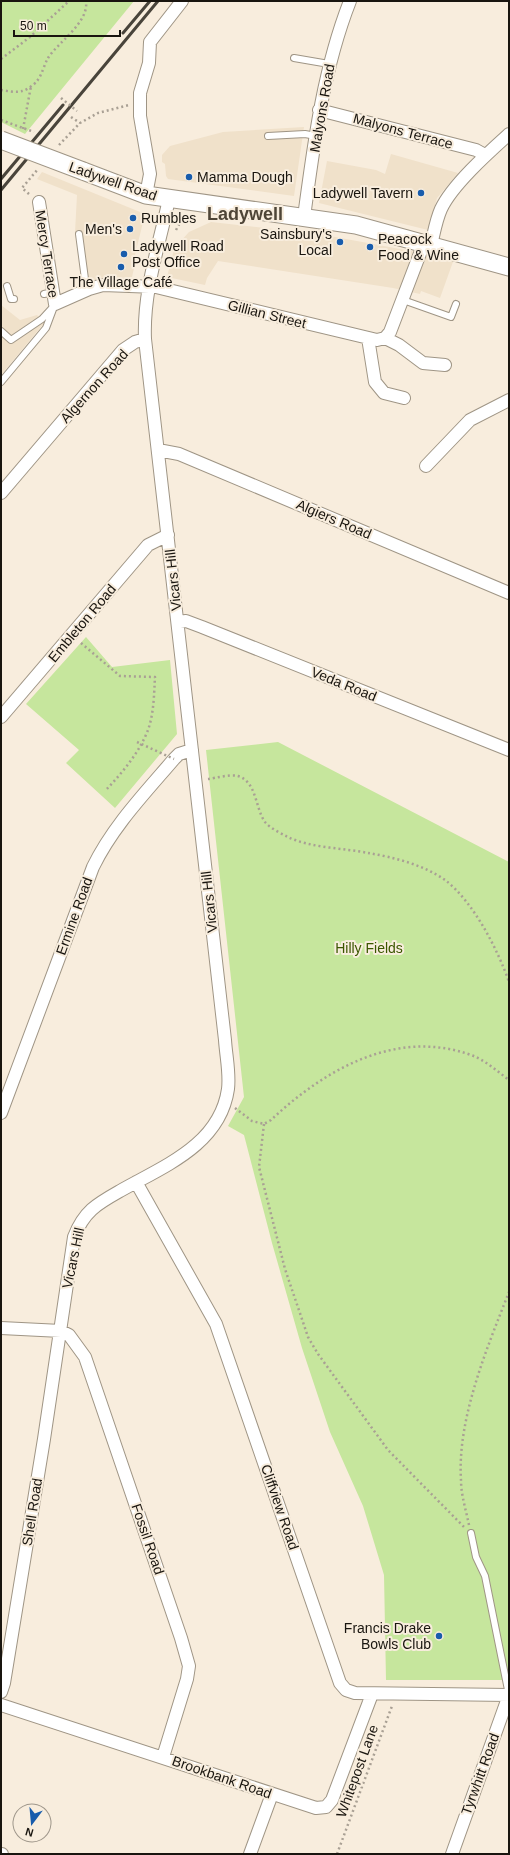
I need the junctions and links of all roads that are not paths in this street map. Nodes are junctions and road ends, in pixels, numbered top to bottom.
1 (182, 1) edge
2 (350, 1) edge
3 (294, 58) dead end
4 (329, 64) junction
5 (319, 110) junction
6 (509, 134) edge
7 (268, 136) dead end
8 (316, 136) junction
9 (1, 140) edge
10 (485, 155) junction
11 (146, 195) junction
12 (168, 199) junction
13 (39, 202) dead end
14 (304, 217) junction
15 (79, 234) dead end
16 (428, 244) junction
17 (509, 268) edge
18 (7, 286) dead end
19 (148, 287) junction
20 (89, 289) junction
21 (51, 297) junction
22 (14, 299) dead end
23 (403, 300) junction
24 (456, 304) dead end
25 (1, 331) edge
26 (368, 338) junction
27 (385, 338) junction
28 (145, 340) junction
29 (445, 365) dead end
30 (1, 382) edge
31 (404, 398) dead end
32 (509, 400) edge
33 (158, 450) junction
34 (426, 466) dead end
35 (1, 493) edge
36 (168, 535) junction
37 (509, 593) edge
38 (178, 622) junction
39 (1, 717) edge
40 (192, 750) junction
41 (509, 750) edge
42 (1, 1113) edge
43 (136, 1182) junction
44 (1, 1328) edge
45 (61, 1331) junction
46 (471, 1533) road end
47 (1, 1692) edge
48 (372, 1694) junction
49 (509, 1695) edge
50 (1, 1705) edge
51 (163, 1757) junction
52 (272, 1794) junction
53 (250, 1854) edge
54 (452, 1854) edge

1 - 11 street
2 - 4 street, Malyons Road
3 - 4 lane
4 - 5 street, Malyons Road
5 - 8 street, Malyons Road
5 - 10 street, Malyons Terrace
6 - 10 street
7 - 8 lane
8 - 14 street, Malyons Road
9 - 11 main road, Ladywell Road, bridge
10 - 16 street
11 - 12 main road, Ladywell Road
12 - 14 main road, Ladywell Road
12 - 19 street
13 - 21 street, Mercy Terrace
14 - 16 main road, Ladywell Road
15 - 20 lane
16 - 17 main road, Ladywell Road
16 - 23 street
18 - 22 lane
19 - 20 street, Mercy Terrace
19 - 26 street, Gillian Street
19 - 28 street
20 - 21 street, Mercy Terrace
21 - 25 lane
21 - 30 lane
23 - 24 lane
23 - 27 street
26 - 27 street, Gillian Street
26 - 31 street
27 - 29 street, Gillian Street
28 - 33 street, Vicars Hill
28 - 35 street, Algernon Road
32 - 34 street
33 - 36 street, Vicars Hill
33 - 37 street, Algiers Road
36 - 38 street, Vicars Hill
36 - 39 street, Embleton Road
38 - 40 street, Vicars Hill
38 - 41 street, Veda Road
40 - 42 street, Ermine Road
40 - 43 street, Vicars Hill
43 - 45 street, Vicars Hill
43 - 48 street, Cliffview Road
44 - 45 street
45 - 47 street, Shell Road
45 - 51 street, Fossil Road
46 - 49 lane
48 - 49 street, Cliffview Road
48 - 52 street, Brookbank Road
49 - 54 street, Tyrwhitt Road
50 - 51 street, Brookbank Road
51 - 52 street, Brookbank Road
52 - 53 street

